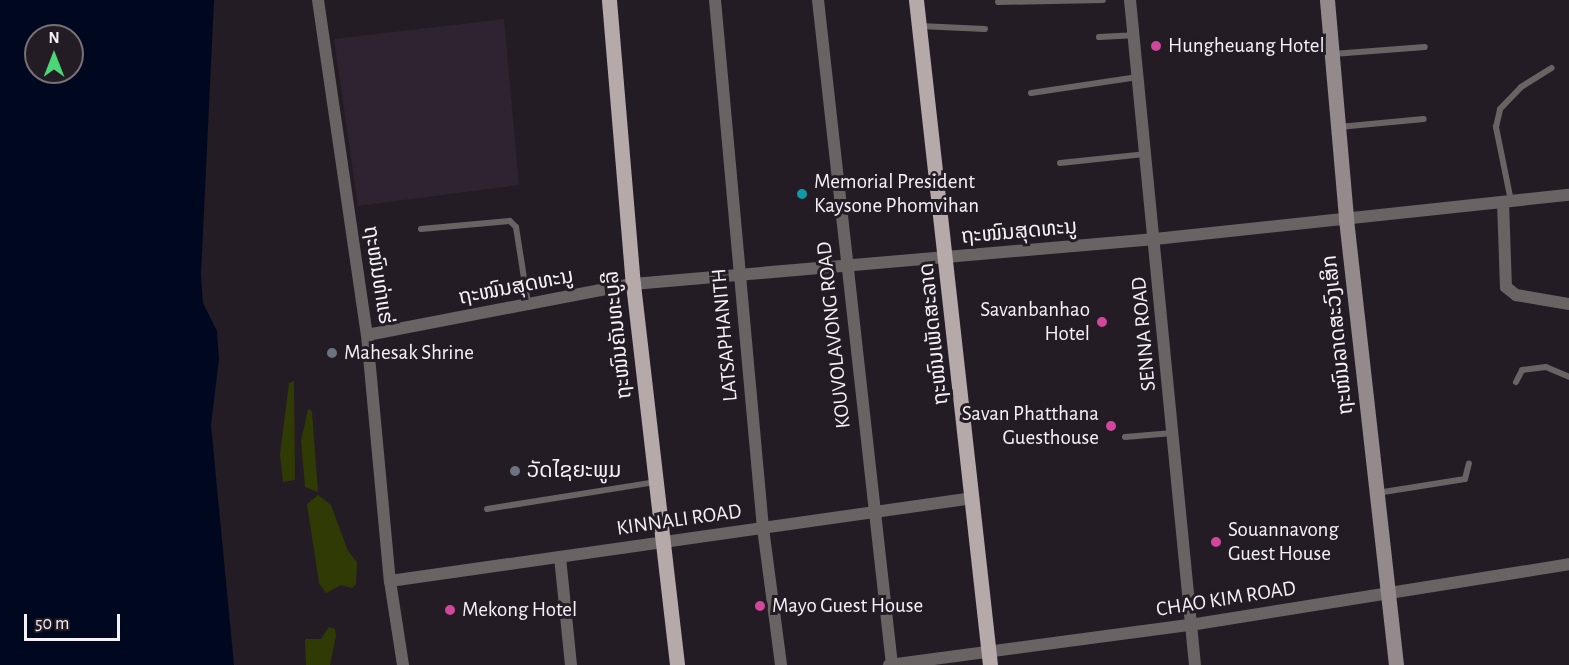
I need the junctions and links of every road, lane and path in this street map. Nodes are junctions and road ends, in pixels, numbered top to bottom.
1 (318, 0) edge
2 (609, 0) edge
3 (715, 0) edge
4 (818, 0) edge
5 (916, 0) edge
6 (1103, 0) edge
7 (1130, 0) edge
8 (1327, 0) edge
9 (998, 2) dead end
10 (920, 26) junction
11 (985, 28) dead end
12 (1133, 35) junction
13 (1099, 37) dead end
14 (1425, 47) dead end
15 (1332, 54) junction
16 (1552, 68) dead end
17 (1137, 77) junction
18 (1030, 93) dead end
19 (1424, 119) dead end
20 (1338, 127) junction
21 (1146, 154) junction
22 (1060, 163) dead end
23 (1569, 195) edge
24 (1507, 201) junction
25 (1347, 219) junction
26 (421, 229) dead end
27 (1155, 239) junction
28 (948, 258) junction
29 (846, 266) junction
30 (739, 277) junction
31 (633, 284) junction
32 (1569, 303) edge
33 (528, 304) junction
34 (367, 335) junction
35 (1569, 377) edge
36 (1516, 382) dead end
37 (1173, 434) junction
38 (1125, 437) dead end
39 (1469, 463) dead end
40 (656, 482) junction
41 (1376, 493) junction
42 (973, 498) junction
43 (487, 509) dead end
44 (872, 513) junction
45 (763, 528) junction
46 (664, 542) junction
47 (560, 557) junction
48 (1569, 564) edge
49 (390, 581) junction
50 (1387, 592) junction
51 (1190, 625) junction
52 (989, 659) edge
53 (403, 665) edge
54 (571, 665) edge
55 (677, 665) edge
56 (781, 665) edge
57 (891, 665) edge
58 (1195, 665) edge
59 (1396, 665) edge

1 - 34 street, ຖະໜົນທ່າແຮ່
2 - 31 main road, ຖະໜົນຄັນທະບູລີ
3 - 30 street, LATSAPHANITH
4 - 29 street, KOUVOLAVONG ROAD
5 - 10 main road, ຖະໜົນເພັດສະລາດ
6 - 9 lane
7 - 12 street, SENNA ROAD
8 - 15 street, ຖະໜົນລາດສະວົງເສິກ
10 - 11 lane
10 - 28 main road, ຖະໜົນເພັດສະລາດ
12 - 13 lane
12 - 17 street, SENNA ROAD
14 - 15 lane
15 - 20 street, ຖະໜົນລາດສະວົງເສິກ
16 - 24 lane
17 - 18 lane
17 - 21 street, SENNA ROAD
19 - 20 lane
20 - 25 street, ຖະໜົນລາດສະວົງເສິກ
21 - 22 lane
21 - 27 street, SENNA ROAD
23 - 24 street, ຖະໜົນສຸດທະນູ
24 - 25 street, ຖະໜົນສຸດທະນູ
24 - 32 street
25 - 27 street, ຖະໜົນສຸດທະນູ
25 - 41 street, ຖະໜົນລາດສະວົງເສິກ
26 - 33 lane
27 - 28 street, ຖະໜົນສຸດທະນູ
27 - 37 street, SENNA ROAD
28 - 29 street, ຖະໜົນສຸດທະນູ
28 - 42 main road, ຖະໜົນເພັດສະລາດ
29 - 30 street, ຖະໜົນສຸດທະນູ
29 - 44 street, KOUVOLAVONG ROAD
30 - 31 street, ຖະໜົນສຸດທະນູ
30 - 45 street, LATSAPHANITH
31 - 33 street, ຖະໜົນສຸດທະນູ
31 - 40 main road, ຖະໜົນຄັນທະບູລີ
33 - 34 street, ຖະໜົນສຸດທະນູ
34 - 49 street, ຖະໜົນທ່າແຮ່
35 - 36 lane
37 - 38 lane
37 - 51 street, SENNA ROAD
39 - 41 lane
40 - 43 lane
40 - 46 main road, ຖະໜົນຄັນທະບູລີ
41 - 50 street, ຖະໜົນລາດສະວົງເສິກ
42 - 44 street, KINNALI ROAD
42 - 52 main road, ຖະໜົນເພັດສະລາດ
44 - 45 street, KINNALI ROAD
44 - 57 street, KOUVOLAVONG ROAD
45 - 46 street, KINNALI ROAD
45 - 56 street, LATSAPHANITH
46 - 47 street, KINNALI ROAD
46 - 55 main road, ຖະໜົນຄັນທະບູລີ
47 - 49 street, KINNALI ROAD
47 - 54 street
48 - 50 street, CHAO KIM ROAD
49 - 53 street, ຖະໜົນທ່າແຮ່
50 - 51 street, CHAO KIM ROAD
50 - 59 street, ຖະໜົນລາດສະວົງເສິກ
51 - 52 street, CHAO KIM ROAD
51 - 58 street, SENNA ROAD
52 - 57 street, CHAO KIM ROAD

